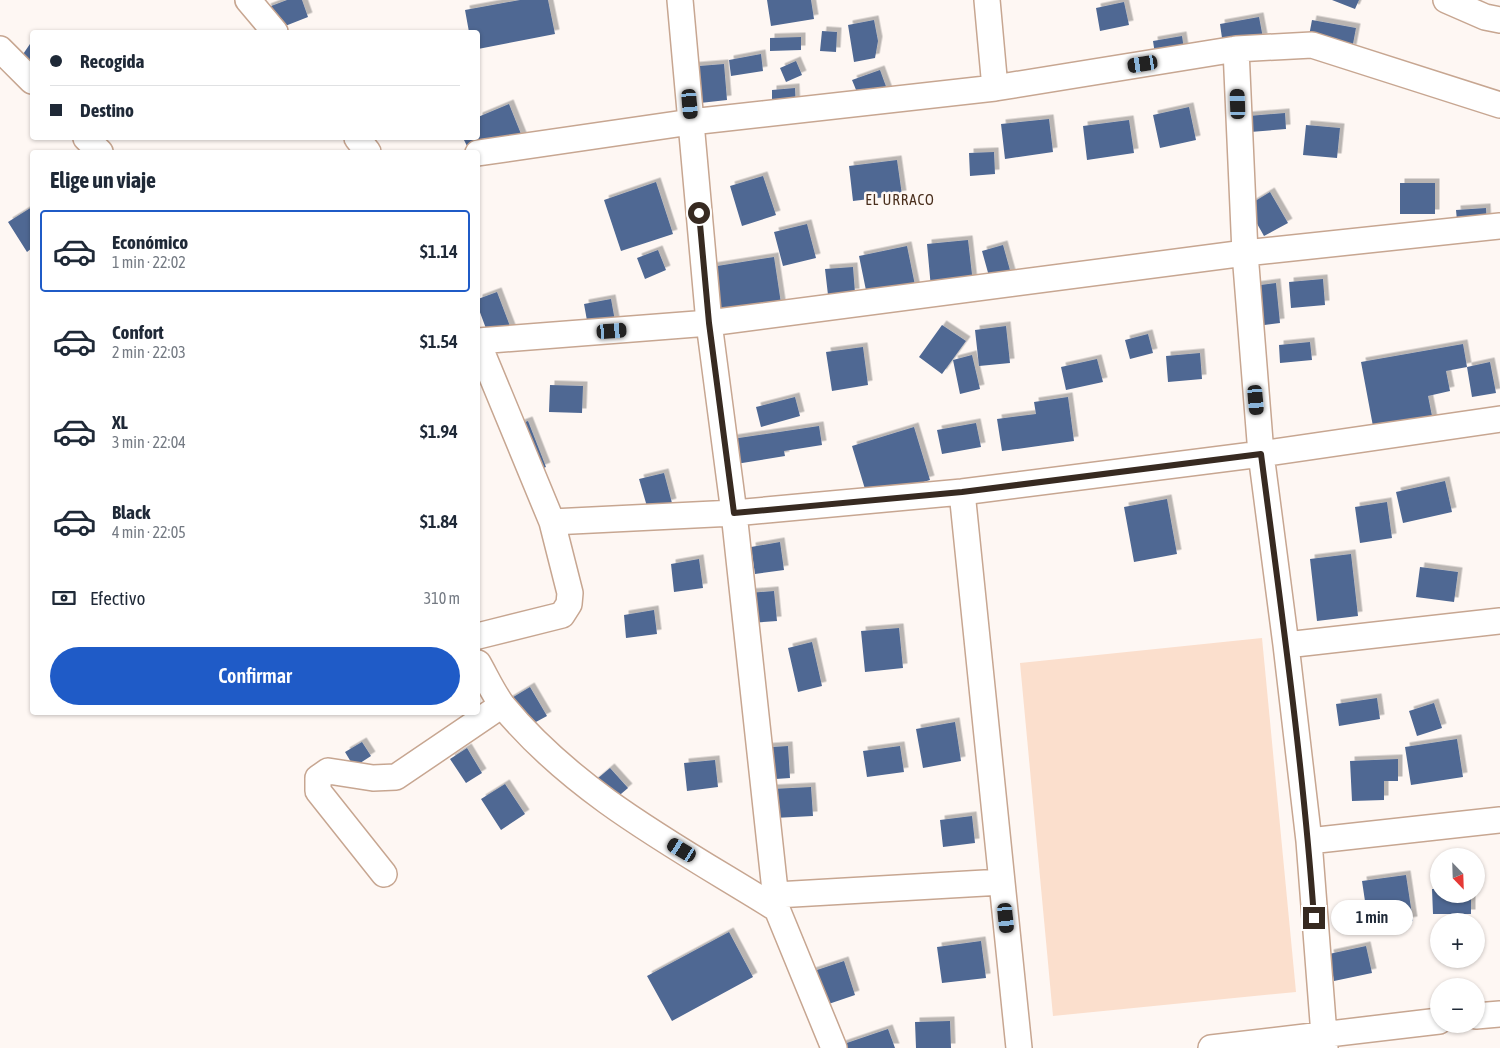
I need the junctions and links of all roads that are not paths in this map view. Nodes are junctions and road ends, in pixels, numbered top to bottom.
1 (248, 0) edge
2 (680, 0) edge
3 (987, 0) edge
4 (1446, 0) edge
5 (1500, 20) edge
6 (273, 30) edge
7 (0, 49) edge
8 (1236, 49) junction
9 (30, 79) edge
10 (995, 88) junction
11 (1500, 105) edge
12 (691, 122) junction
13 (88, 140) edge
14 (359, 140) edge
15 (98, 150) edge
16 (366, 150) edge
17 (480, 153) edge
18 (1500, 226) edge
19 (1245, 253) junction
20 (709, 323) junction
21 (480, 342) edge
22 (480, 347) edge
23 (1500, 419) edge
24 (1261, 454) junction
25 (962, 492) junction
26 (734, 513) junction
27 (552, 522) junction
28 (1500, 621) edge
29 (480, 636) edge
30 (1286, 644) junction
31 (480, 666) edge
32 (502, 705) junction
33 (1500, 820) edge
34 (1309, 841) junction
35 (384, 874) dead end
36 (1002, 882) junction
37 (777, 902) junction
38 (1500, 1014) edge
39 (1485, 1015) edge
40 (1430, 1022) edge
41 (1324, 1041) edge
42 (834, 1048) edge
43 (1019, 1048) edge
44 (1211, 1048) edge

1 - 6 street
2 - 12 street
3 - 10 street
4 - 5 street
7 - 9 street
8 - 10 street
8 - 11 street
8 - 19 street
10 - 12 street
12 - 17 street
12 - 20 street
13 - 15 street
14 - 16 street
18 - 19 street
19 - 20 street
19 - 24 street
20 - 21 street
20 - 26 street
22 - 27 street
23 - 24 street
24 - 25 street
24 - 30 street
25 - 26 street
25 - 36 street
26 - 27 street
26 - 37 street
27 - 29 street
28 - 30 street
30 - 34 street
31 - 32 street
32 - 35 street
32 - 37 street
33 - 34 street
34 - 41 street
36 - 37 street
36 - 43 street
37 - 42 street
38 - 39 street
40 - 41 street
41 - 44 street

